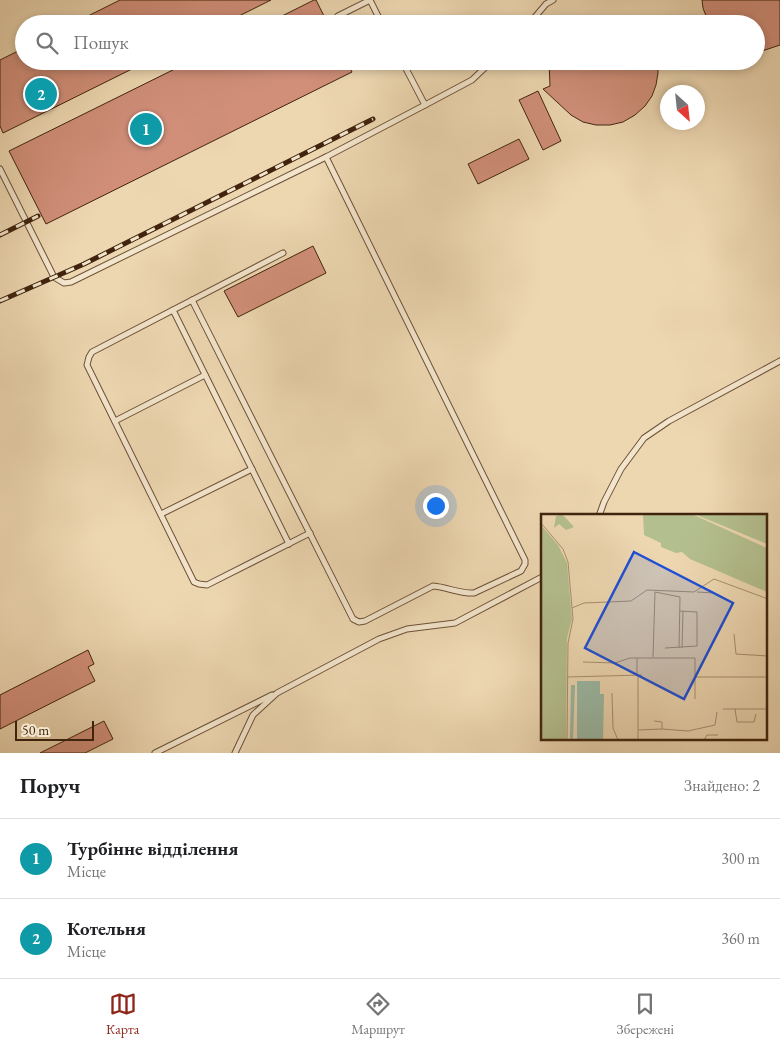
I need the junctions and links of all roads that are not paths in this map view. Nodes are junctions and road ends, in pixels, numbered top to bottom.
1 (553, 0) edge
2 (367, 1) edge
3 (340, 15) edge
4 (376, 15) edge
5 (536, 15) edge
6 (407, 70) edge
7 (483, 70) edge
8 (425, 105) junction
9 (326, 157) junction
10 (0, 171) edge
11 (283, 253) dead end
12 (192, 300) junction
13 (173, 310) junction
14 (780, 361) edge
15 (205, 375) junction
16 (115, 421) junction
17 (252, 469) junction
18 (161, 514) junction
19 (600, 514) edge
20 (310, 533) junction
21 (289, 544) junction
22 (541, 578) edge
23 (277, 692) junction
24 (155, 753) edge
25 (235, 753) edge

1 - 5 lane
2 - 3 lane
2 - 4 lane
6 - 8 lane
7 - 8 lane
8 - 9 lane
9 - 10 lane
9 - 20 lane
11 - 12 lane
12 - 13 lane
12 - 20 lane
13 - 15 lane
13 - 16 lane
14 - 19 lane
15 - 16 lane
15 - 17 lane
16 - 18 lane
17 - 18 lane
17 - 21 lane
18 - 21 lane
20 - 21 lane
22 - 23 lane
23 - 24 lane
23 - 25 lane

